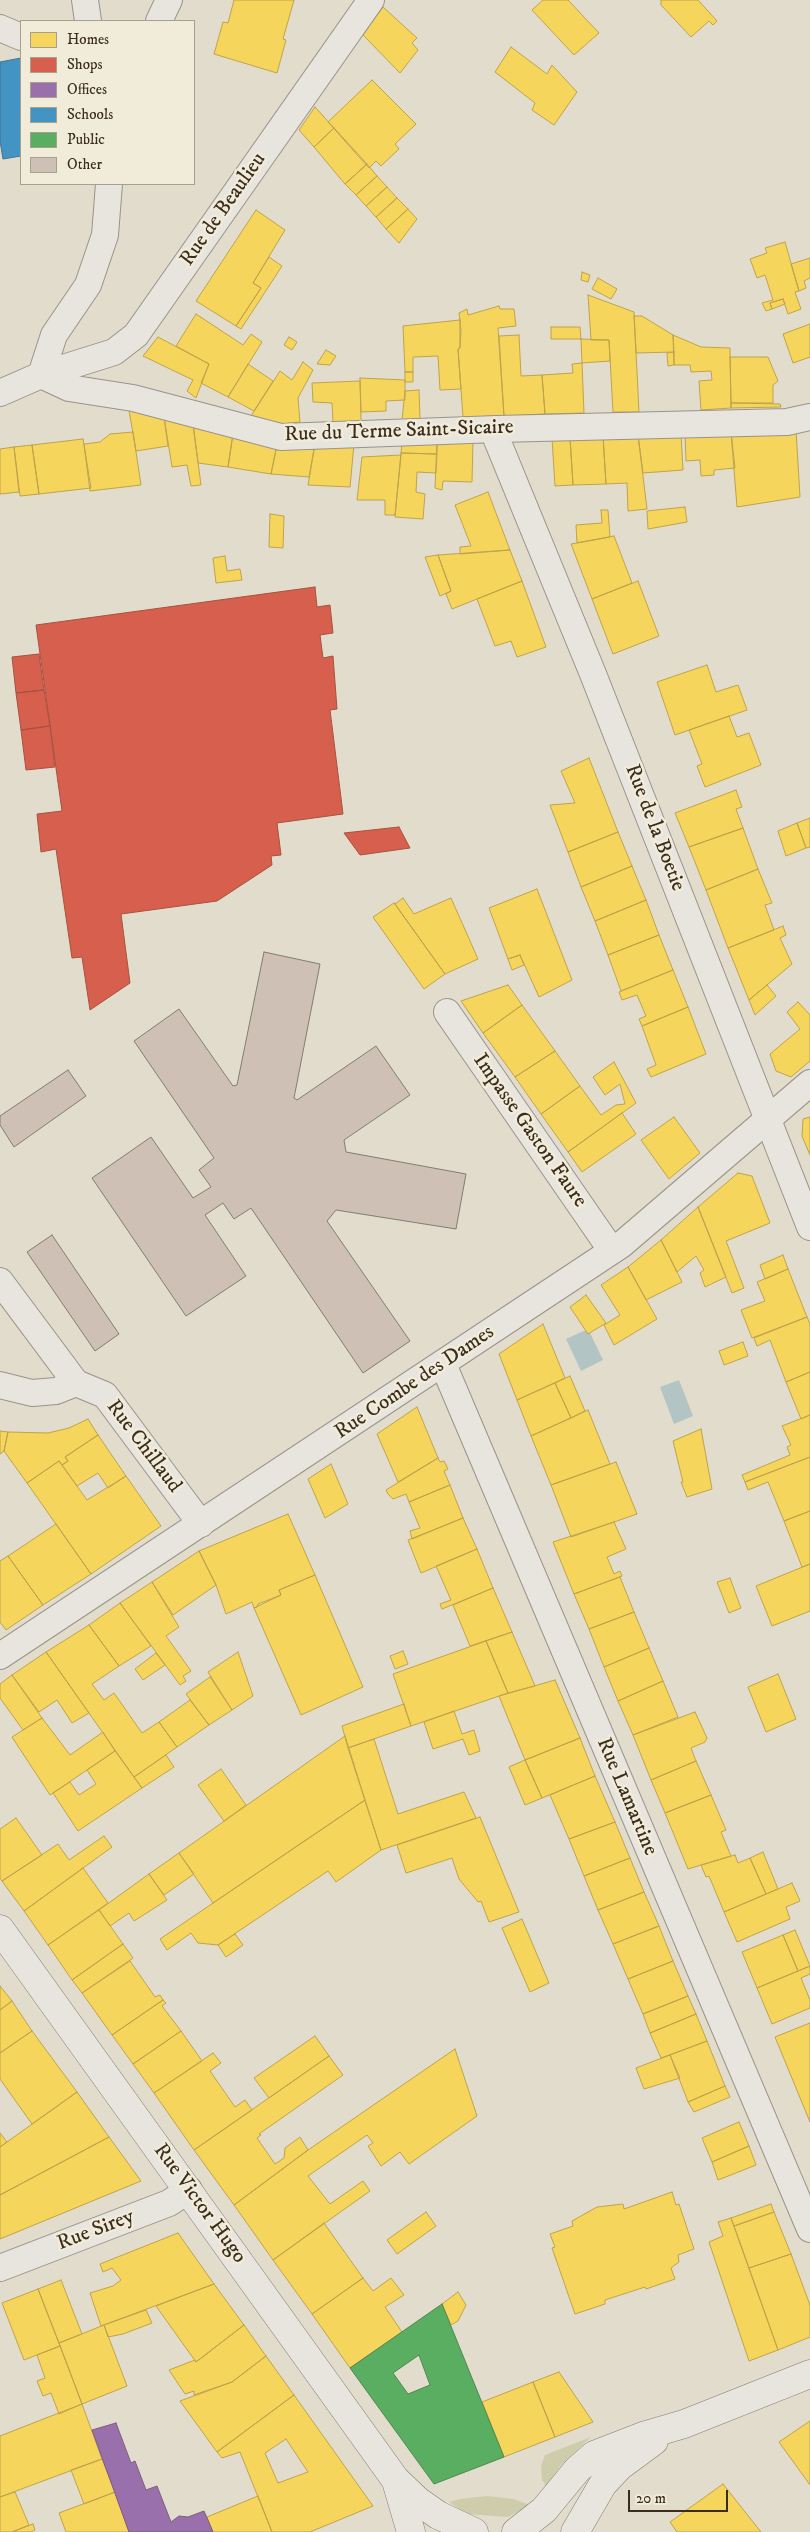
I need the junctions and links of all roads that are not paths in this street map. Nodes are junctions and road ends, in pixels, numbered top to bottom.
1 (85, 0) edge
2 (169, 0) edge
3 (370, 0) edge
4 (88, 20) edge
5 (159, 20) edge
6 (0, 28) edge
7 (20, 37) edge
8 (109, 185) edge
9 (41, 375) junction
10 (0, 393) edge
11 (810, 418) edge
12 (497, 429) junction
13 (447, 1012) dead end
14 (810, 1084) edge
15 (768, 1119) junction
16 (810, 1227) edge
17 (612, 1251) junction
18 (0, 1281) edge
19 (443, 1364) junction
20 (76, 1383) junction
21 (0, 1385) edge
22 (200, 1524) junction
23 (0, 1656) edge
24 (0, 1930) edge
25 (189, 2190) junction
26 (810, 2229) edge
27 (0, 2268) edge
28 (810, 2374) edge
29 (684, 2424) junction
30 (395, 2479) junction
31 (411, 2532) edge
32 (474, 2532) edge
33 (516, 2532) edge
34 (575, 2532) edge

1 - 4 street
2 - 5 street
3 - 9 street, Rue de Beaulieu
6 - 7 street
8 - 9 street
9 - 10 street
9 - 12 street, Rue du Terme Saint-Sicaire
11 - 12 street, Rue du Terme Saint-Sicaire
12 - 15 street, Rue de la Boetie
13 - 17 street, Impasse Gaston Faure
14 - 15 street, Rue Combe des Dames
15 - 16 street, Rue de la Boetie
15 - 17 street, Rue Combe des Dames
17 - 19 street, Rue Combe des Dames
18 - 20 street
19 - 22 street, Rue Combe des Dames
19 - 26 street, Rue Lamartine
20 - 21 street
20 - 22 street, Rue Chillaud
22 - 23 street, Rue Combe des Dames
24 - 25 main road, Rue Victor Hugo
25 - 27 street, Rue Sirey
25 - 30 main road, Rue Victor Hugo
28 - 29 main road
29 - 33 main road
29 - 34 main road
30 - 31 main road, Rue Victor Hugo
30 - 32 main road, Rue Victor Hugo

